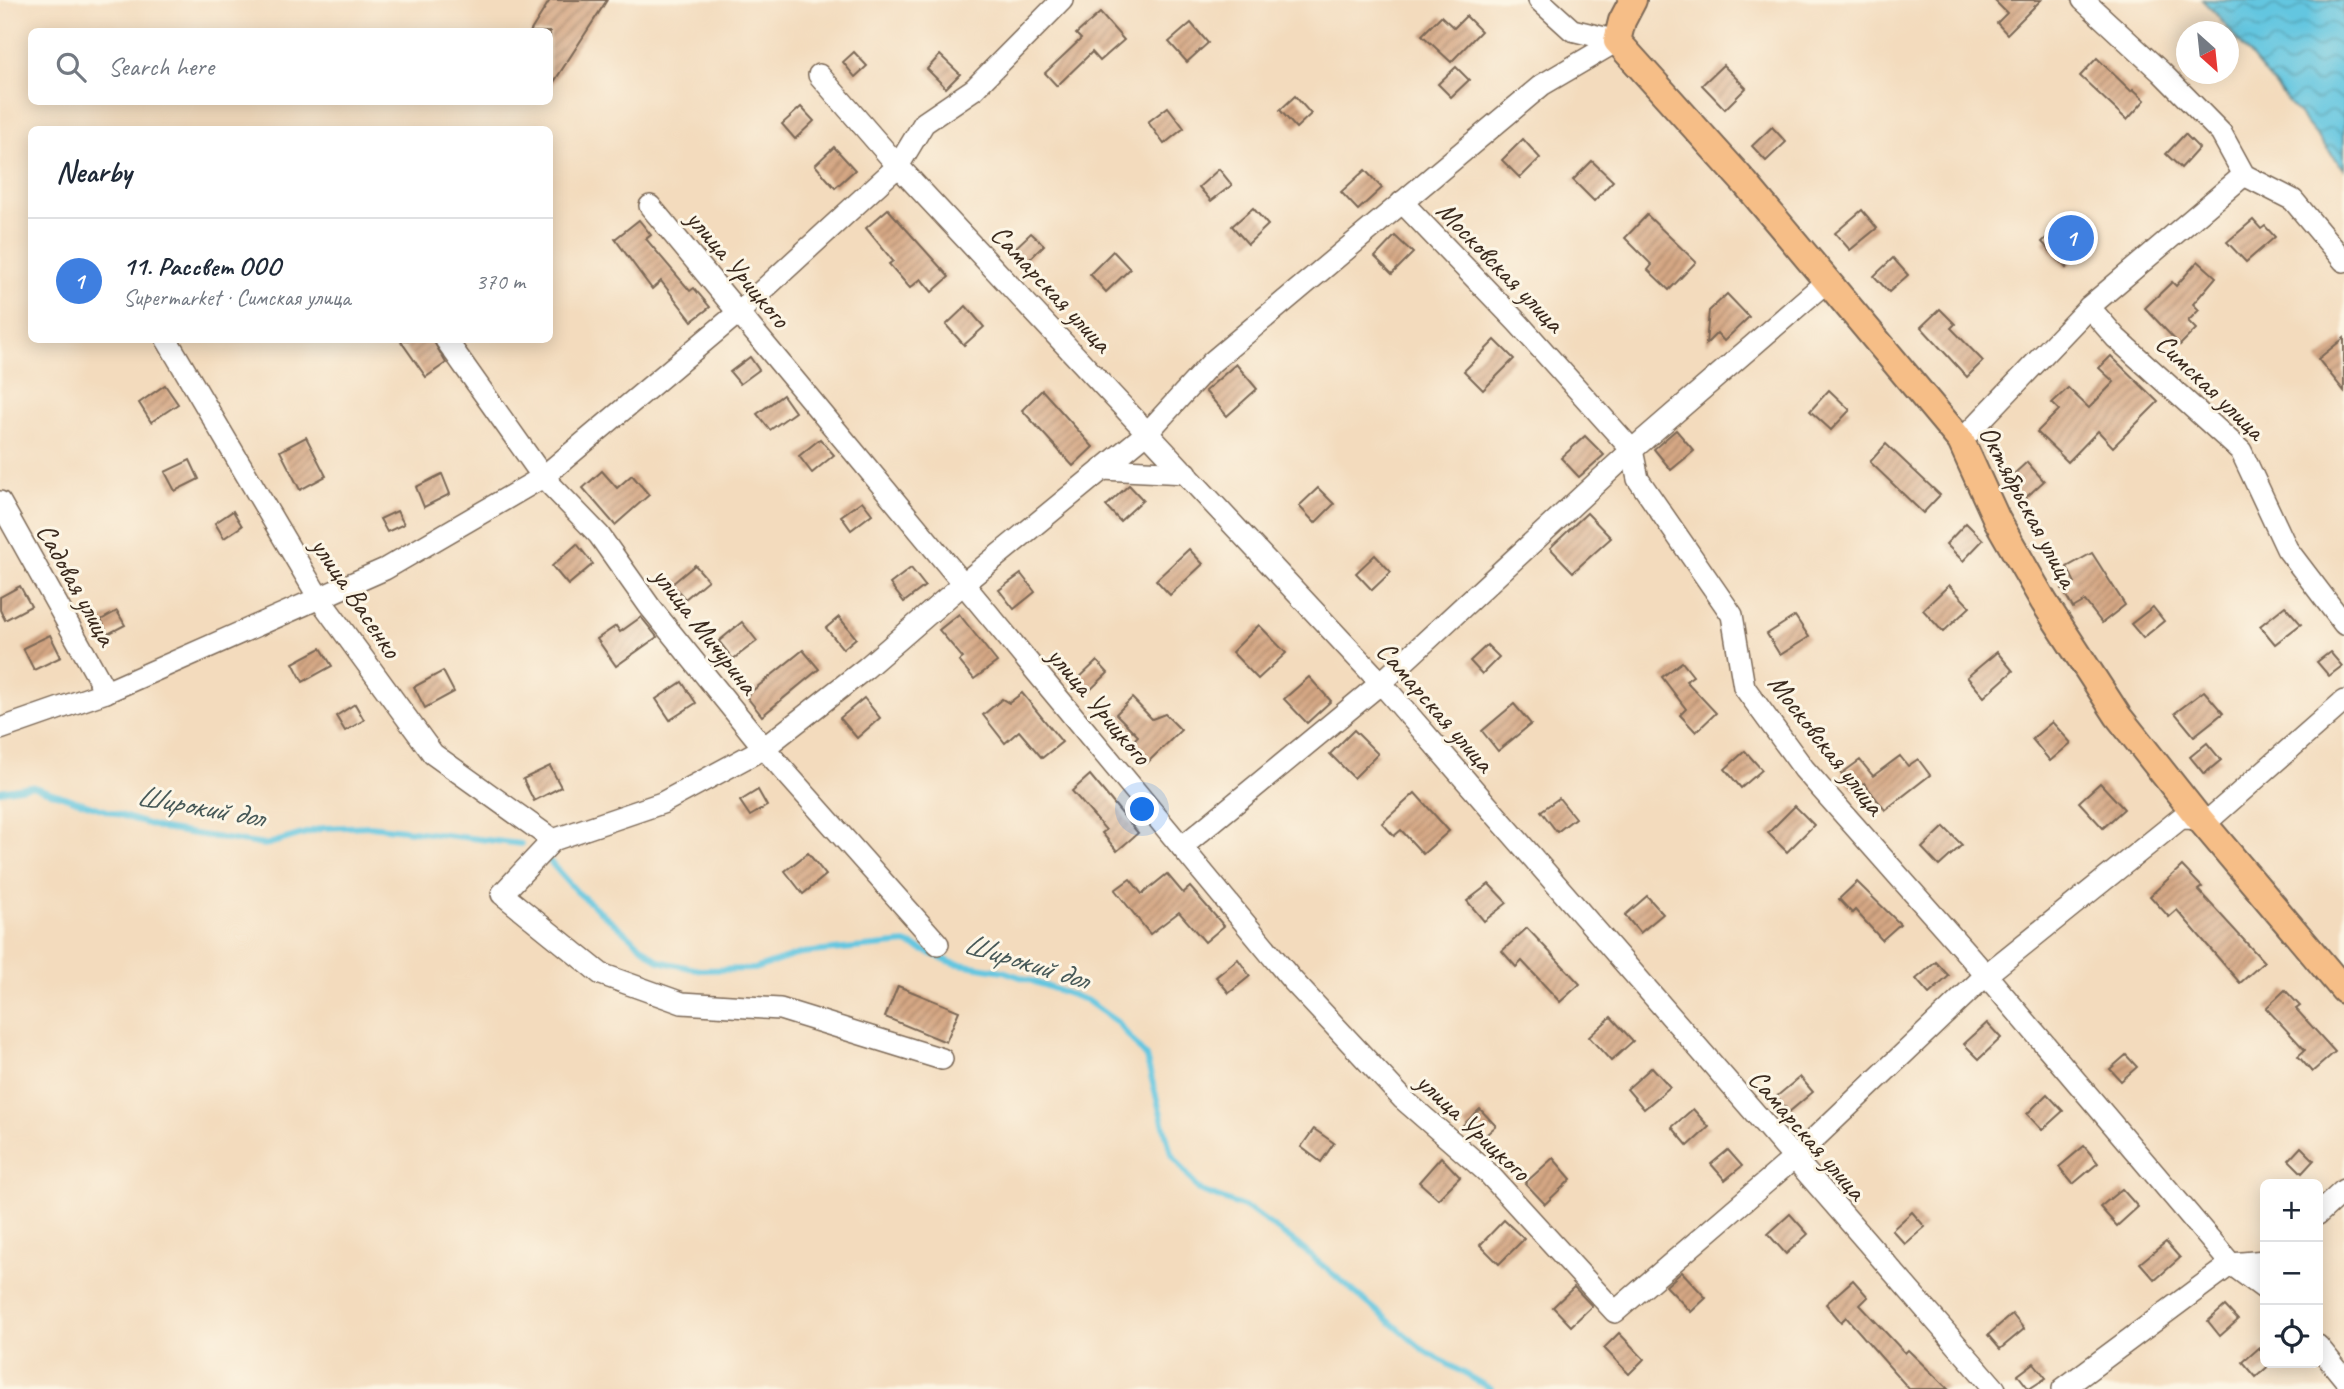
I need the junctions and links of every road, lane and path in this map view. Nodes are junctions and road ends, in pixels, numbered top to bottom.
1 (1038, 0) edge
2 (1062, 0) edge
3 (1539, 0) edge
4 (1633, 0) edge
5 (2083, 0) edge
6 (1617, 41) junction
7 (1017, 43) junction
8 (819, 75) dead end
9 (898, 166) junction
10 (2244, 175) junction
11 (1402, 202) junction
12 (650, 206) dead end
13 (2344, 261) edge
14 (1827, 281) junction
15 (2089, 307) junction
16 (739, 312) junction
17 (169, 343) edge
18 (448, 343) edge
19 (1149, 431) junction
20 (1961, 441) junction
21 (1632, 450) junction
22 (1102, 469) junction
23 (1187, 473) junction
24 (543, 477) junction
25 (0, 502) edge
26 (963, 584) junction
27 (319, 598) junction
28 (2344, 624) edge
29 (1381, 683) junction
30 (106, 692) junction
31 (2344, 701) edge
32 (0, 729) edge
33 (764, 748) junction
34 (2198, 817) junction
35 (553, 840) junction
36 (1182, 846) junction
37 (938, 944) dead end
38 (1986, 975) junction
39 (2344, 990) edge
40 (942, 1059) dead end
41 (1793, 1159) junction
42 (2344, 1190) edge
43 (2323, 1209) edge
44 (2260, 1261) edge
45 (2231, 1264) junction
46 (2260, 1285) edge
47 (2323, 1352) edge
48 (2344, 1378) edge
49 (1995, 1389) edge
50 (2063, 1389) edge

1 - 7 street
2 - 7 street
3 - 6 street
4 - 6 main road
5 - 10 street
6 - 11 street
6 - 14 main road, Октябрьская улица
7 - 9 street
8 - 9 street, Самарская улица
9 - 16 street
9 - 19 street, Самарская улица
10 - 13 street
10 - 15 street
11 - 19 street
11 - 21 street, Московская улица
12 - 16 street, улица Урицкого
14 - 20 main road, Октябрьская улица
14 - 21 street
15 - 20 street
15 - 28 street, Симская улица
16 - 24 street
16 - 26 street, улица Урицкого
17 - 27 street, улица Васенко
18 - 24 street, улица Мичурина
19 - 22 street
19 - 23 street, Самарская улица
20 - 34 main road, Октябрьская улица
21 - 29 street
21 - 38 street, Московская улица
22 - 23 street
22 - 26 street
23 - 29 street, Самарская улица
24 - 27 street
24 - 33 street, улица Мичурина
25 - 30 street, Садовая улица
26 - 33 street
26 - 36 street, улица Урицкого
27 - 30 street
27 - 35 street, улица Васенко
29 - 36 street
29 - 41 street, Самарская улица
30 - 32 street
31 - 34 street
33 - 35 street
33 - 37 street, улица Мичурина
34 - 38 street
34 - 39 main road, Октябрьская улица
35 - 40 street
36 - 41 street, улица Урицкого
38 - 41 street
38 - 45 street, Московская улица
41 - 49 street, Самарская улица
42 - 43 street
44 - 45 street
45 - 46 street, Московская улица
45 - 50 street
47 - 48 street

